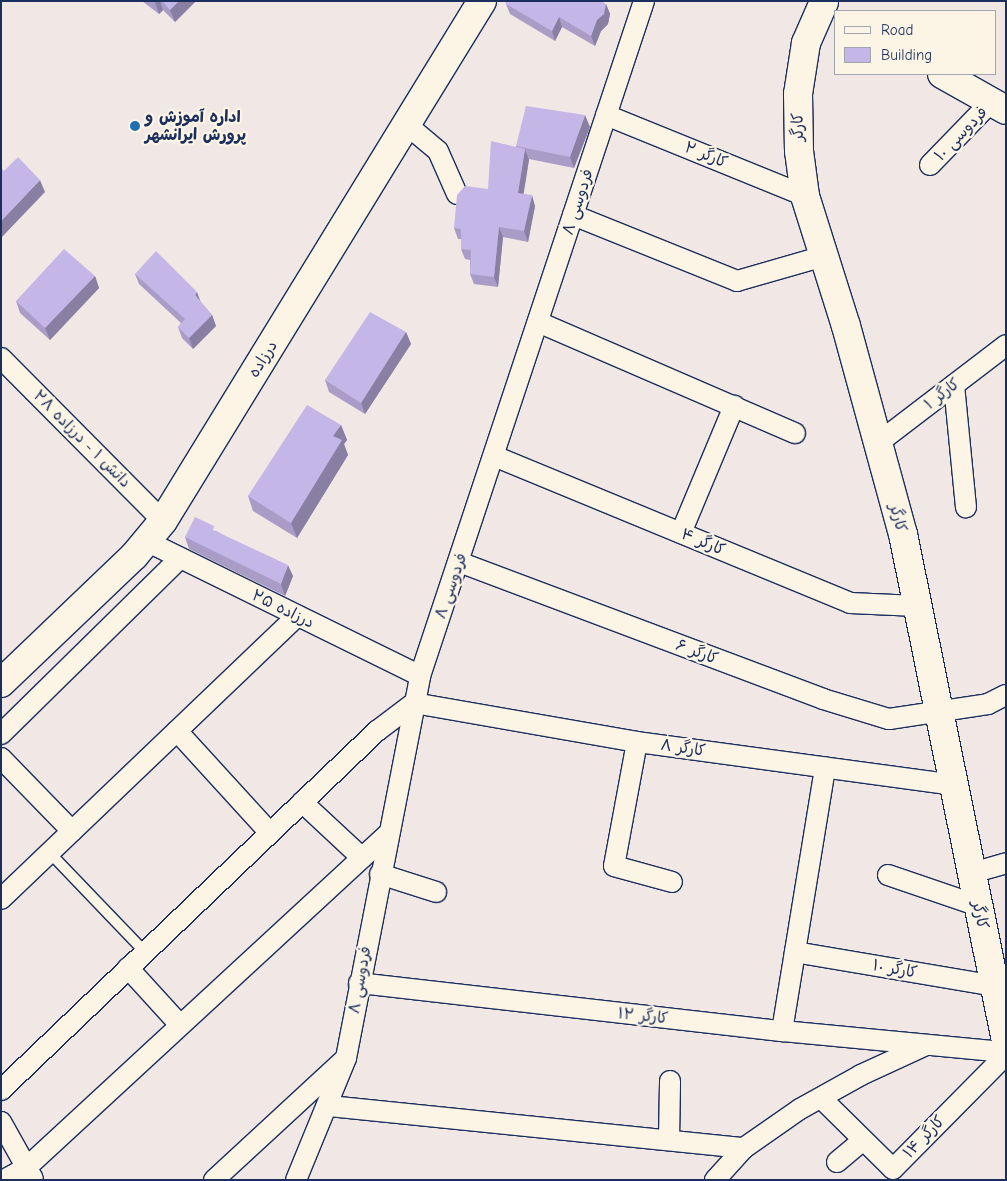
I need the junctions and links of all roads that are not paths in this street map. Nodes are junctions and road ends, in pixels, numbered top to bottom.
1 (482, 1) edge
2 (644, 1) edge
3 (827, 4) edge
4 (944, 75) edge
5 (998, 106) edge
6 (606, 115) junction
7 (407, 125) junction
8 (930, 165) dead end
9 (457, 194) edge
10 (805, 196) junction
11 (573, 216) junction
12 (824, 256) junction
13 (538, 322) junction
14 (1006, 345) edge
15 (1, 358) edge
16 (954, 385) junction
17 (734, 406) junction
18 (796, 433) dead end
19 (878, 444) junction
20 (494, 456) junction
21 (966, 507) dead end
22 (155, 531) junction
23 (681, 533) junction
24 (180, 558) junction
25 (459, 562) junction
26 (917, 606) junction
27 (297, 616) junction
28 (420, 676) junction
29 (1, 683) edge
30 (1006, 695) edge
31 (414, 703) junction
32 (939, 712) junction
33 (177, 731) junction
34 (1, 734) edge
35 (638, 742) junction
36 (1, 758) edge
37 (825, 767) junction
38 (954, 785) junction
39 (302, 802) junction
40 (72, 831) junction
41 (270, 833) junction
42 (388, 834) junction
43 (50, 853) junction
44 (362, 858) junction
45 (1006, 863) edge
46 (972, 873) junction
47 (380, 874) junction
48 (888, 875) dead end
49 (672, 882) dead end
50 (436, 892) dead end
51 (1, 899) edge
52 (978, 906) junction
53 (145, 952) junction
54 (795, 952) junction
55 (128, 968) junction
56 (359, 983) junction
57 (995, 986) junction
58 (180, 1025) junction
59 (782, 1031) junction
60 (1006, 1041) edge
61 (926, 1045) junction
62 (1006, 1053) edge
63 (346, 1058) junction
64 (670, 1081) dead end
65 (1, 1090) edge
66 (821, 1098) junction
67 (328, 1106) junction
68 (1, 1122) edge
69 (669, 1140) junction
70 (863, 1140) junction
71 (744, 1148) junction
72 (837, 1162) dead end
73 (30, 1174) edge
74 (4, 1180) edge
75 (214, 1180) edge
76 (296, 1180) edge
77 (716, 1180) edge

1 - 7 street, درزاده
2 - 6 street, فردوسی ۸
3 - 10 street, کارگر
4 - 5 street
5 - 8 street, فردوسی ۱۰
6 - 10 street, کارگر ۲
6 - 11 street, فردوسی ۸
7 - 9 street
7 - 22 street, درزاده
10 - 12 street, کارگر
11 - 12 street
11 - 13 street, فردوسی ۸
12 - 19 street, کارگر
13 - 17 street
13 - 20 street, فردوسی ۸
14 - 16 street, کارگر ۱
15 - 22 street, دانش ۱ - درزاده ۲۸
16 - 19 street, کارگر ۱
16 - 21 street
17 - 18 street
17 - 23 street
19 - 26 street, کارگر
20 - 23 street, کارگر ۴
20 - 25 street, فردوسی ۸
22 - 24 street, درزاده ۲۵
22 - 29 street, درزاده
23 - 26 street, کارگر ۴
24 - 27 street, درزاده ۲۵
24 - 34 street
25 - 28 street, فردوسی ۸
25 - 32 street, کارگر ۶
26 - 32 street, کارگر
27 - 28 street, درزاده ۲۵
27 - 33 street
28 - 31 street, فردوسی ۸
30 - 32 street, کارگر ۶
31 - 35 street, کارگر ۸
31 - 39 street
31 - 42 street, فردوسی ۸
32 - 38 street, کارگر
33 - 40 street
33 - 41 street
35 - 37 street, کارگر ۸
35 - 49 street
36 - 40 street
37 - 38 street, کارگر ۸
37 - 54 street
38 - 46 street, کارگر
39 - 41 street
39 - 44 street
40 - 43 street
41 - 53 street
42 - 44 street
42 - 47 street, فردوسی ۸
43 - 51 street
43 - 53 lane
44 - 58 street
45 - 46 street
46 - 52 street, کارگر
47 - 50 street
47 - 56 street, فردوسی ۸
48 - 52 street
52 - 57 street, کارگر
53 - 55 street
54 - 57 street, کارگر ۱۰
54 - 59 street
55 - 58 street
55 - 65 street
56 - 59 street, کارگر ۱۲
56 - 63 street, فردوسی ۸
57 - 60 street, کارگر
58 - 73 street
59 - 61 street, کارگر ۱۲
61 - 62 street, کارگر ۱۲
61 - 66 street
62 - 70 street, کارگر ۱۴
63 - 67 street, فردوسی ۸
63 - 75 street
64 - 69 street
66 - 70 street, کارگر ۱۴
66 - 71 street
67 - 69 street
67 - 76 street, فردوسی ۸
68 - 73 street
69 - 71 street
70 - 72 street
71 - 77 street
73 - 74 street

